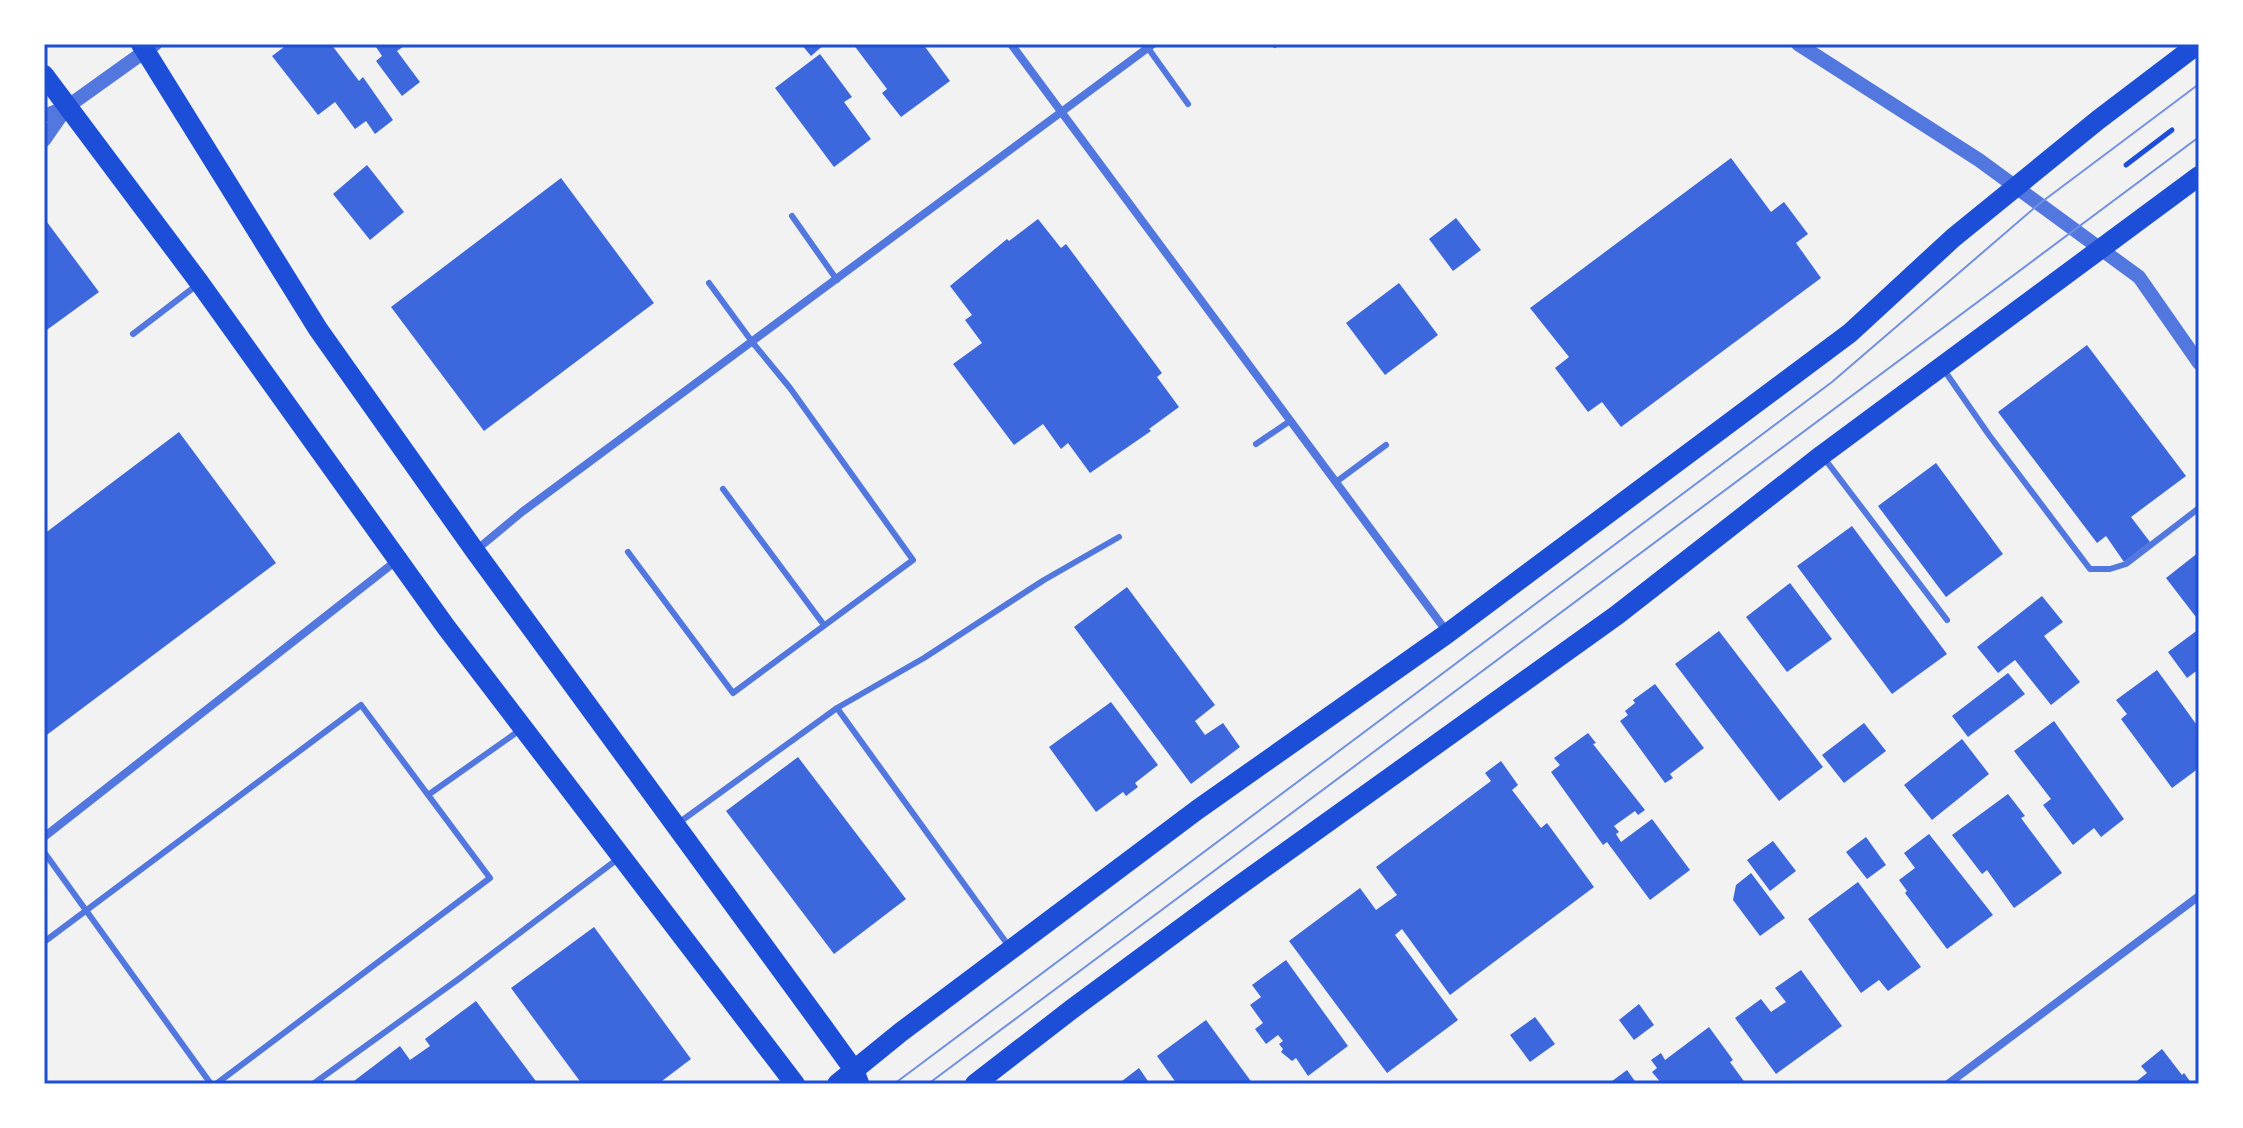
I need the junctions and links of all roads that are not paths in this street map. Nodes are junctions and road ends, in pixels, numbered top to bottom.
1 (1011, 44) edge
2 (1798, 44) edge
3 (2198, 44) edge
4 (147, 46) edge
5 (1151, 46) edge
6 (44, 75) edge
7 (1188, 104) dead end
8 (67, 107) junction
9 (1061, 113) junction
10 (44, 116) edge
11 (44, 140) edge
12 (2199, 176) edge
13 (2015, 187) junction
14 (792, 216) dead end
15 (2099, 248) junction
16 (837, 280) junction
17 (199, 282) junction
18 (709, 283) dead end
19 (133, 334) dead end
20 (753, 343) junction
21 (2199, 363) edge
22 (1942, 367) junction
23 (1290, 421) junction
24 (1256, 444) dead end
25 (1386, 445) dead end
26 (1822, 455) junction
27 (1336, 482) junction
28 (723, 489) dead end
29 (2199, 508) edge
30 (1119, 537) dead end
31 (475, 551) junction
32 (628, 552) dead end
33 (397, 561) junction
34 (1947, 620) dead end
35 (824, 625) junction
36 (1448, 633) junction
37 (837, 708) junction
38 (523, 728) junction
39 (428, 795) junction
40 (674, 827) junction
41 (44, 837) edge
42 (44, 852) edge
43 (621, 857) junction
44 (2199, 896) edge
45 (86, 910) junction
46 (44, 942) edge
47 (1011, 949) junction
48 (856, 1077) edge
49 (214, 1084) edge
50 (313, 1084) edge
51 (795, 1084) edge
52 (837, 1084) edge
53 (975, 1084) edge
54 (1948, 1084) edge

1 - 9 street
2 - 13 street
3 - 13 main road
4 - 8 street
4 - 31 main road
5 - 7 lane
5 - 9 street
6 - 8 main road
8 - 10 street
8 - 11 street
8 - 17 main road
9 - 16 street
9 - 23 street
12 - 15 main road
13 - 15 street
13 - 36 main road
14 - 16 lane
15 - 21 street
15 - 22 main road
16 - 20 street
17 - 19 lane
17 - 33 main road
18 - 20 lane
20 - 31 street
20 - 35 lane
22 - 26 main road
22 - 29 lane
23 - 24 lane
23 - 27 street
25 - 27 lane
26 - 34 lane
26 - 53 main road
27 - 36 street
28 - 35 lane
30 - 37 lane
31 - 40 main road
32 - 35 lane
33 - 38 main road
33 - 41 street
36 - 47 main road
37 - 40 lane
37 - 47 lane
38 - 39 lane
38 - 43 main road
39 - 45 lane
39 - 49 lane
40 - 48 main road
42 - 45 lane
43 - 50 lane
43 - 51 main road
44 - 54 street
45 - 46 lane
45 - 49 lane
47 - 48 main road
48 - 52 main road

